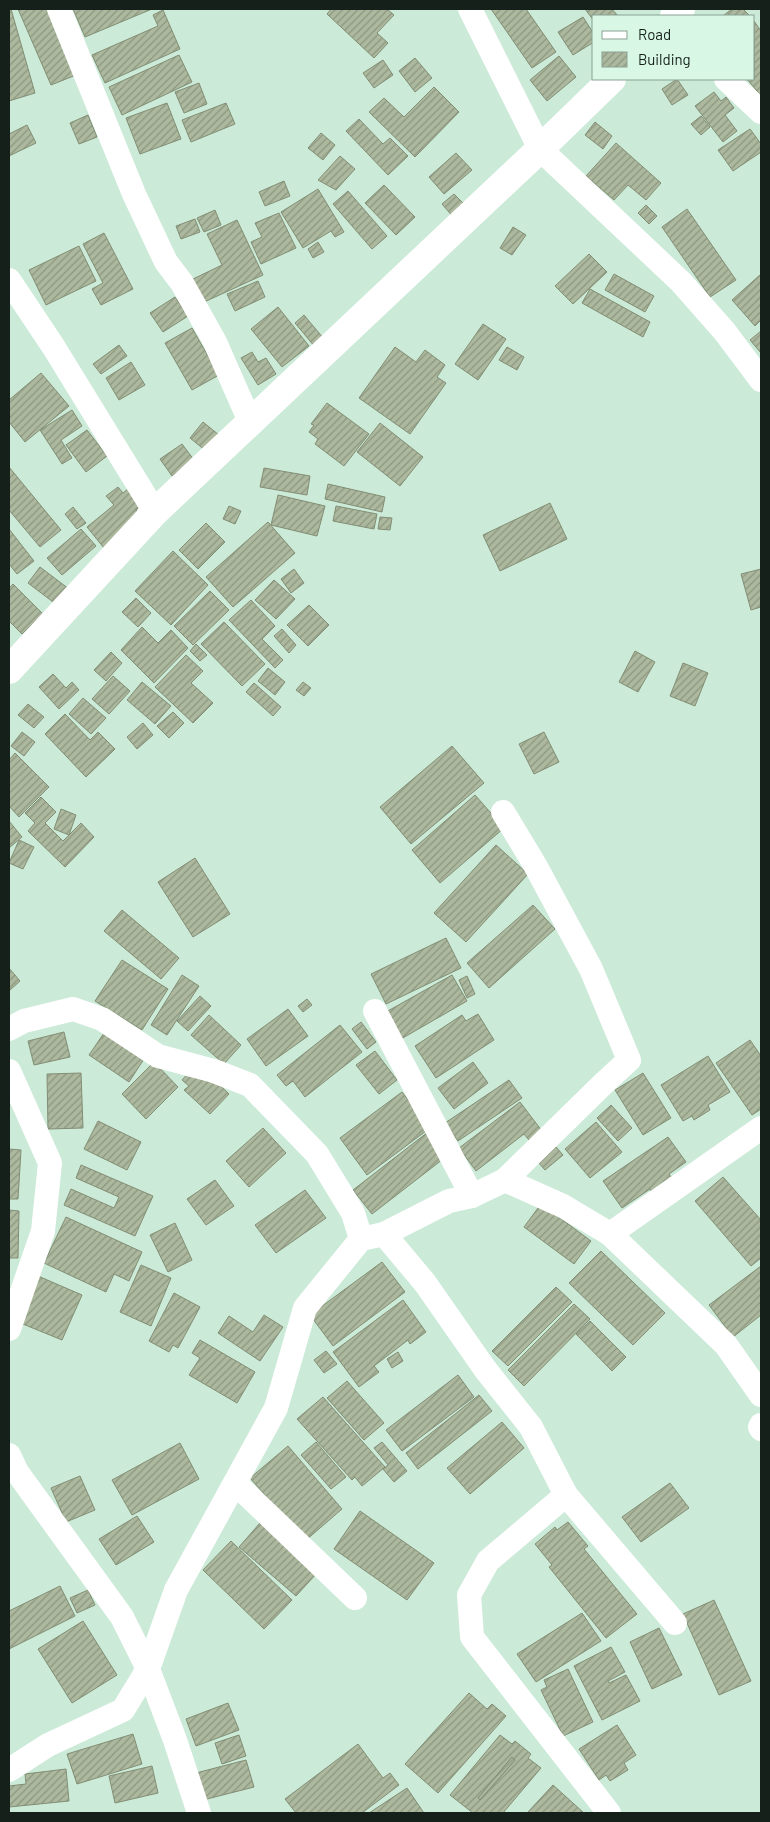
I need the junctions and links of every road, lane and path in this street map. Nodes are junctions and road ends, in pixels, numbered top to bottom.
1 (59, 9) edge
2 (470, 9) edge
3 (611, 80) edge
4 (727, 80) edge
5 (761, 112) edge
6 (540, 149) junction
7 (9, 280) edge
8 (761, 380) edge
9 (251, 424) junction
10 (155, 512) junction
11 (9, 670) edge
12 (502, 812) dead end
13 (375, 1011) dead end
14 (9, 1029) edge
15 (9, 1071) edge
16 (761, 1128) edge
17 (504, 1180) junction
18 (472, 1196) junction
19 (610, 1234) junction
20 (373, 1236) junction
21 (9, 1329) edge
22 (761, 1395) edge
23 (9, 1455) edge
24 (236, 1484) junction
25 (566, 1495) junction
26 (355, 1598) dead end
27 (675, 1623) dead end
28 (148, 1669) junction
29 (9, 1770) edge
30 (199, 1813) edge
31 (609, 1813) edge

1 - 9 street
2 - 6 street
3 - 6 street
4 - 5 street
6 - 8 street
6 - 9 street
7 - 10 street
9 - 10 street
10 - 11 street
12 - 17 street
13 - 18 street
14 - 20 street
15 - 21 street
16 - 19 street
17 - 18 street
17 - 19 street
18 - 20 street
19 - 22 street
20 - 24 street
20 - 25 street
23 - 28 street
24 - 26 street
24 - 28 street
25 - 27 street
25 - 31 street
28 - 29 street
28 - 30 street

